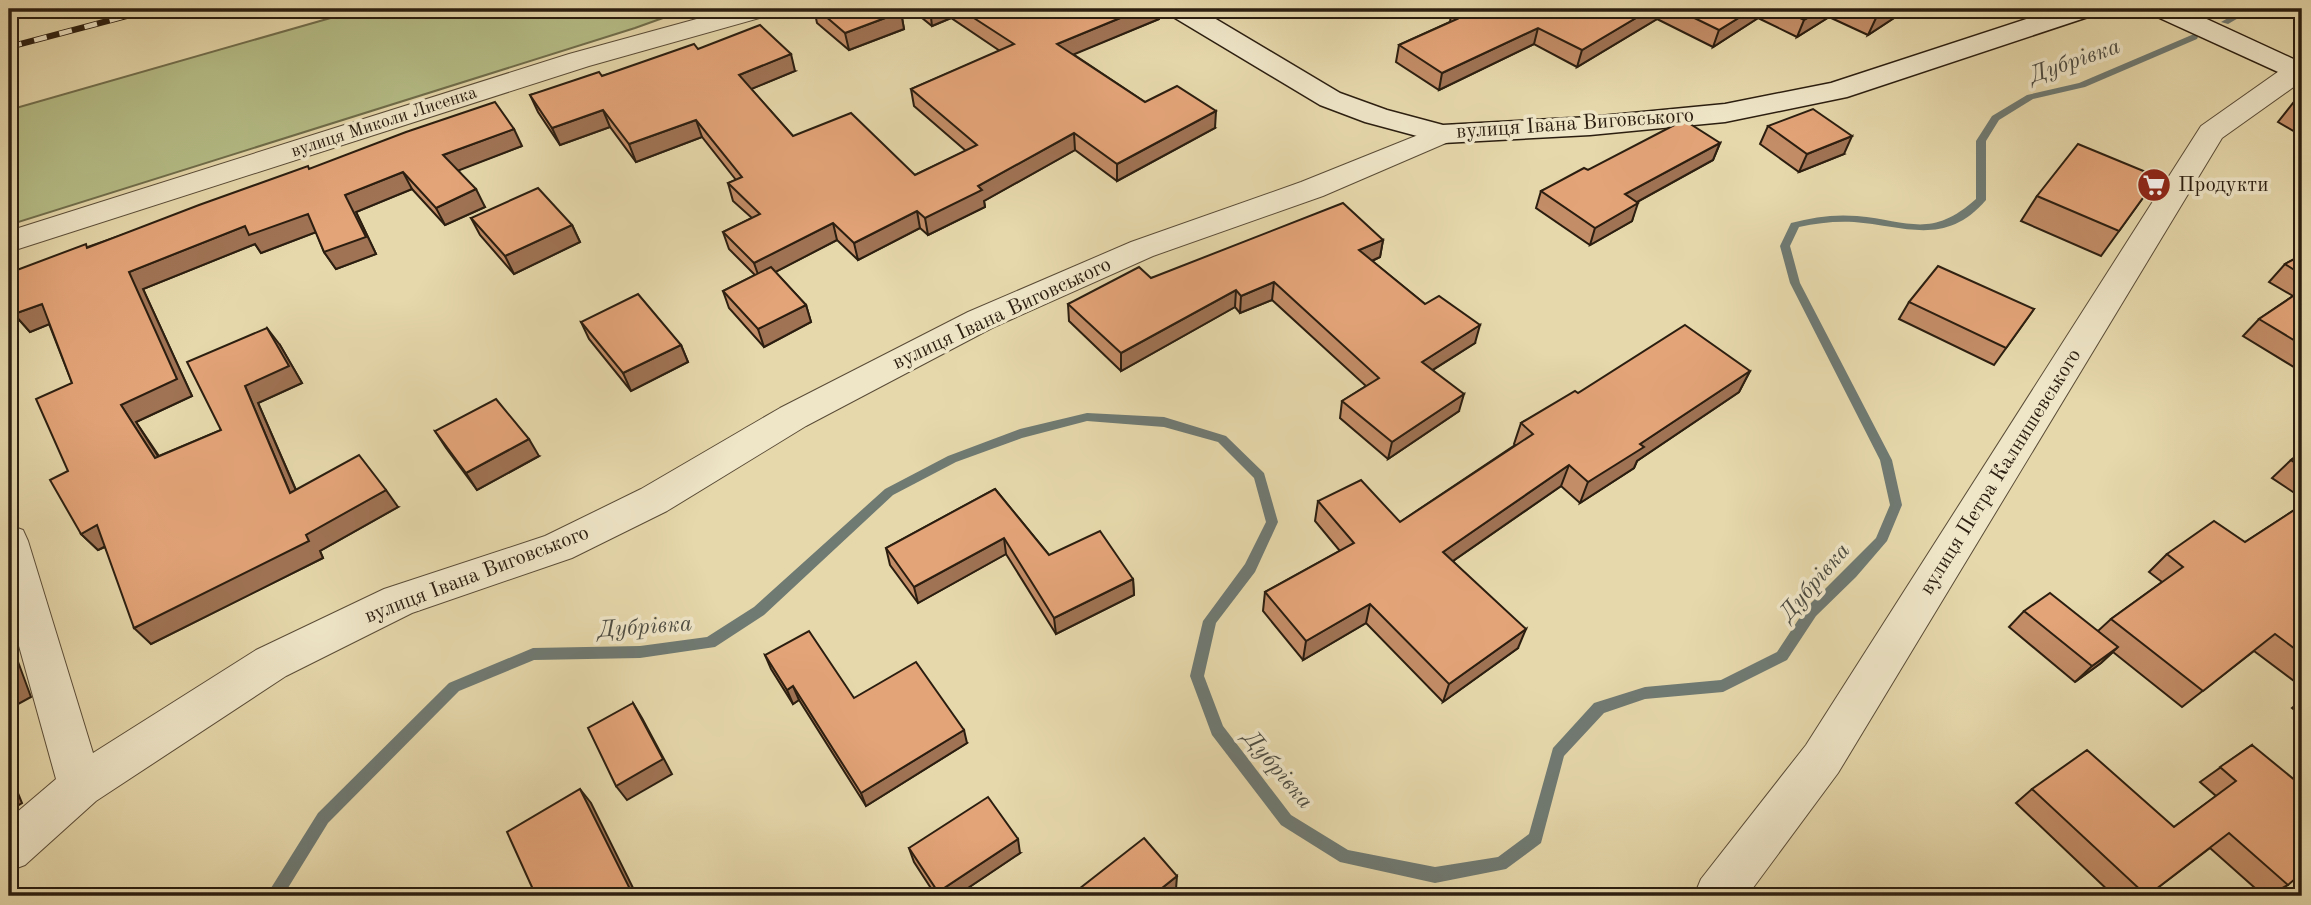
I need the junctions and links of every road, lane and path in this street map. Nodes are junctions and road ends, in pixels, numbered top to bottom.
1 (761, 9) edge
2 (1180, 9) edge
3 (2084, 9) edge
4 (2163, 9) edge
5 (2301, 71) edge
6 (1443, 134) junction
7 (9, 242) edge
8 (9, 541) edge
9 (80, 786) junction
10 (9, 849) edge
11 (1718, 896) edge

1 - 7 street, вулиця Миколи Лисенка
2 - 6 main road
3 - 6 main road, вулиця Івана Виговського
4 - 5 main road
5 - 11 street, вулиця Петра Калнишевського
6 - 9 street, вулиця Івана Виговського
8 - 9 street
9 - 10 street, вулиця Івана Виговського

